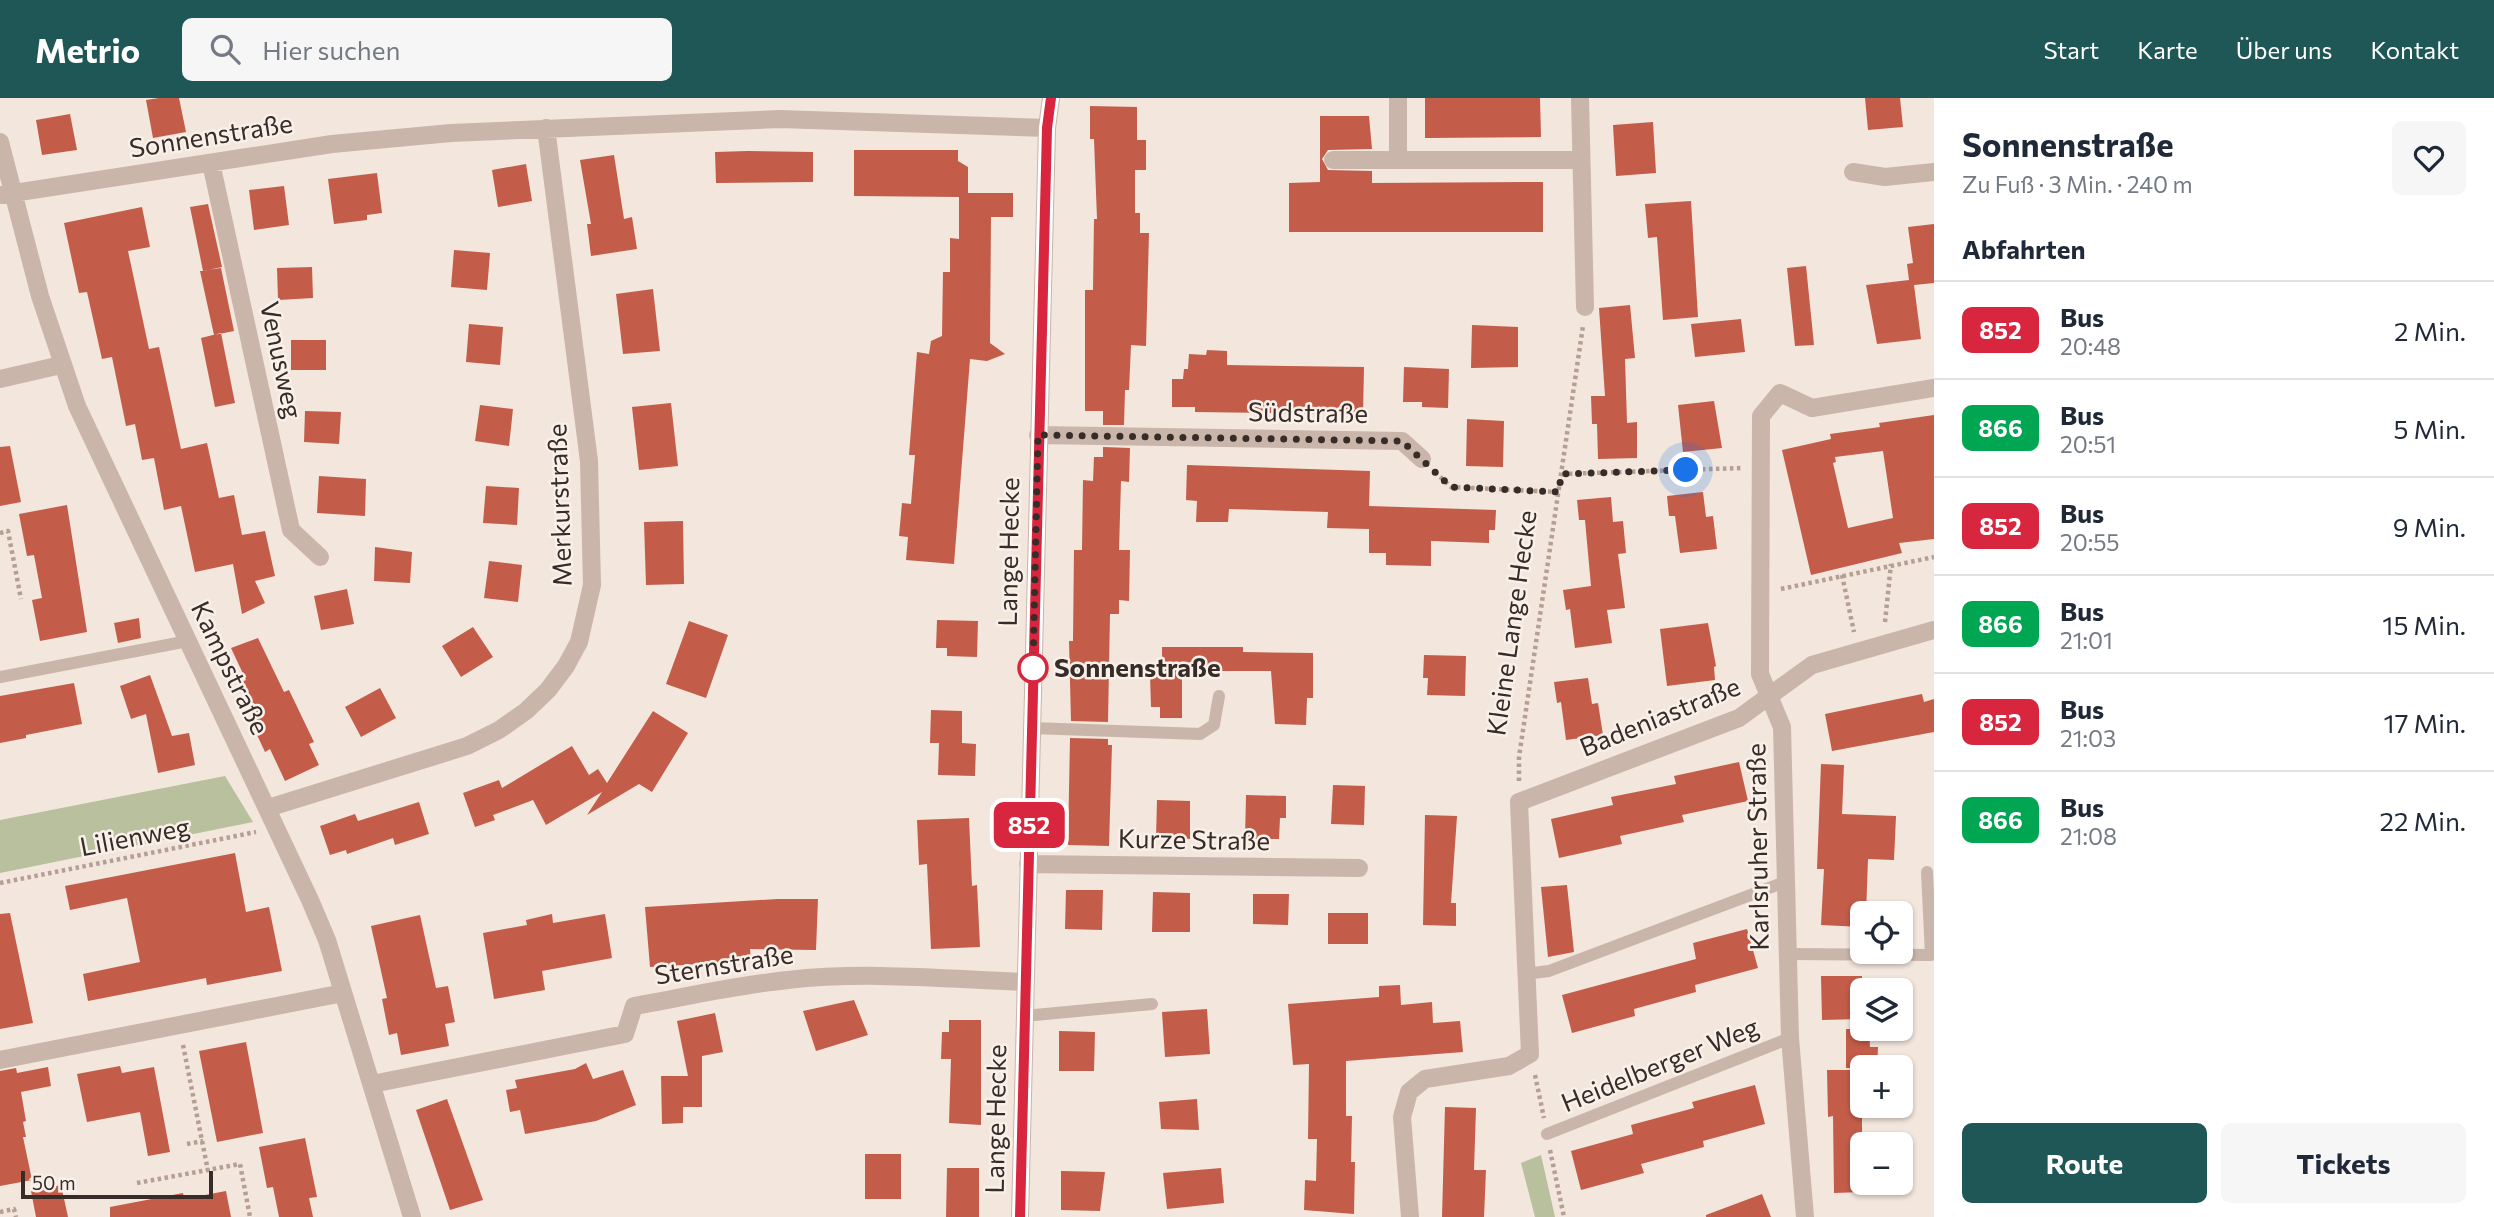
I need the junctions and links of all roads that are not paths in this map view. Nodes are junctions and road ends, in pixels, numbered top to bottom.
1 (1051, 98) edge
2 (1398, 98) edge
3 (1580, 98) edge
4 (546, 128) junction
5 (1047, 128) junction
6 (0, 142) edge
7 (1333, 160) dead end
8 (1398, 160) junction
9 (1580, 160) junction
10 (211, 163) junction
11 (1853, 172) dead end
12 (1934, 172) edge
13 (7, 195) edge
14 (1585, 307) road end
15 (61, 365) junction
16 (0, 379) edge
17 (1934, 387) edge
18 (1038, 435) junction
19 (1422, 459) road end
20 (320, 557) dead end
21 (1934, 630) edge
22 (188, 641) junction
23 (0, 677) edge
24 (1219, 696) dead end
25 (1770, 697) junction
26 (1032, 727) junction
27 (268, 808) junction
28 (1028, 864) junction
29 (1359, 868) dead end
30 (1927, 872) dead end
31 (1785, 882) junction
32 (1786, 954) junction
33 (1525, 974) junction
34 (1025, 982) junction
35 (344, 993) junction
36 (1152, 1004) dead end
37 (1024, 1016) junction
38 (1790, 1038) junction
39 (0, 1060) edge
40 (372, 1084) junction
41 (1547, 1134) dead end
42 (412, 1217) edge
43 (1020, 1217) edge
44 (1410, 1217) edge
45 (1805, 1217) edge

1 - 5 street, Lange Hecke
2 - 8 street
3 - 9 street
4 - 5 street, Sonnenstraße
4 - 10 street, Sonnenstraße
4 - 27 street, Merkurstraße
5 - 18 street, Lange Hecke
6 - 13 street, Kampstraße
7 - 8 street
8 - 9 street
9 - 14 street
10 - 13 street, Sonnenstraße
10 - 20 street, Venusweg
11 - 12 street
13 - 15 street, Kampstraße
15 - 16 street
15 - 22 street, Kampstraße
17 - 25 street, Karlsruher Straße
18 - 19 street, Südstraße
18 - 26 street, Lange Hecke
21 - 25 street, Badeniastraße
22 - 23 lane
22 - 27 street, Kampstraße
24 - 26 lane
25 - 31 street, Karlsruher Straße
25 - 33 street, Badeniastraße
26 - 28 street, Lange Hecke
27 - 35 street, Kampstraße
28 - 29 street, Kurze Straße
28 - 34 street, Lange Hecke
30 - 32 lane
31 - 32 street, Karlsruher Straße
31 - 33 lane
32 - 38 street, Karlsruher Straße
33 - 44 street
34 - 37 street, Lange Hecke
34 - 40 street, Sternstraße
35 - 39 street
35 - 40 street, Kampstraße
36 - 37 lane
37 - 43 street, Lange Hecke
38 - 41 lane, Heidelberger Weg
38 - 45 street, Karlsruher Straße
40 - 42 street, Kampstraße

